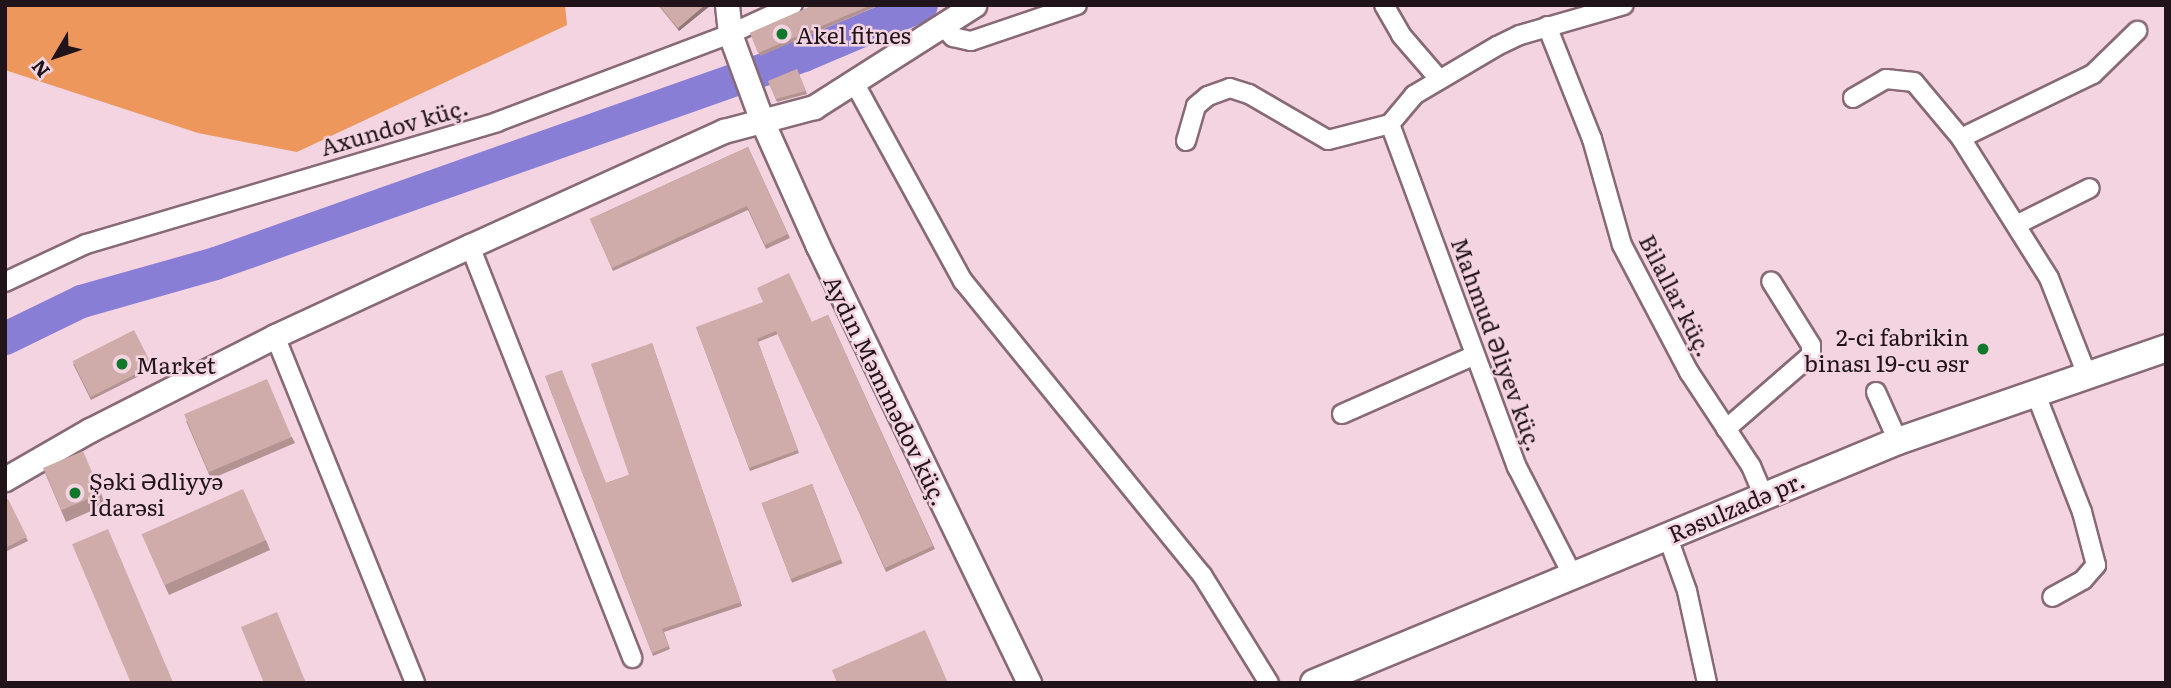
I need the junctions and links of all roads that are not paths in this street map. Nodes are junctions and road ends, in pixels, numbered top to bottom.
1 (727, 5) edge
2 (793, 5) edge
3 (974, 5) edge
4 (1077, 5) edge
5 (1384, 5) edge
6 (1625, 5) edge
7 (943, 26) junction
8 (1547, 26) junction
9 (2137, 31) dead end
10 (734, 44) junction
11 (1439, 79) junction
12 (855, 84) junction
13 (1853, 98) dead end
14 (762, 121) junction
15 (1390, 124) junction
16 (1961, 138) junction
17 (1186, 141) dead end
18 (2090, 188) dead end
19 (2018, 224) junction
20 (470, 246) junction
21 (1771, 281) dead end
22 (5, 282) edge
23 (275, 336) junction
24 (2166, 348) edge
25 (1475, 355) junction
26 (2087, 375) junction
27 (1876, 392) dead end
28 (2035, 392) junction
29 (1342, 414) dead end
30 (1727, 429) junction
31 (1898, 441) junction
32 (5, 479) edge
33 (1763, 494) junction
34 (1667, 536) junction
35 (1573, 576) junction
36 (2052, 597) dead end
37 (632, 658) dead end
38 (415, 683) edge
39 (1029, 683) edge
40 (1269, 683) edge
41 (1314, 683) edge
42 (1707, 683) edge

1 - 10 street, Aydın Məmmədov küç.
2 - 10 street, Axundov küç.
3 - 7 street
4 - 7 street
5 - 11 street
6 - 8 street
7 - 12 street
8 - 11 street
8 - 30 street, Bilallar küç.
9 - 16 street
10 - 14 street, Aydın Məmmədov küç.
10 - 22 street, Axundov küç.
11 - 15 street
12 - 14 street
12 - 40 street
13 - 16 street
14 - 20 street
14 - 39 street, Aydın Məmmədov küç.
15 - 17 street
15 - 25 street, Mahmud Əliyev küç.
16 - 19 street
18 - 19 street
19 - 26 street
20 - 23 street
20 - 37 street
21 - 30 street
23 - 32 street
23 - 38 street
24 - 26 main road, Rəsulzadə pr.
25 - 29 street
25 - 35 street, Mahmud Əliyev küç.
26 - 28 main road, Rəsulzadə pr.
27 - 31 street
28 - 31 main road, Rəsulzadə pr.
28 - 36 street
30 - 33 street, Bilallar küç.
31 - 33 main road, Rəsulzadə pr.
33 - 34 main road, Rəsulzadə pr.
34 - 35 main road, Rəsulzadə pr.
34 - 42 street
35 - 41 main road, Rəsulzadə pr.

